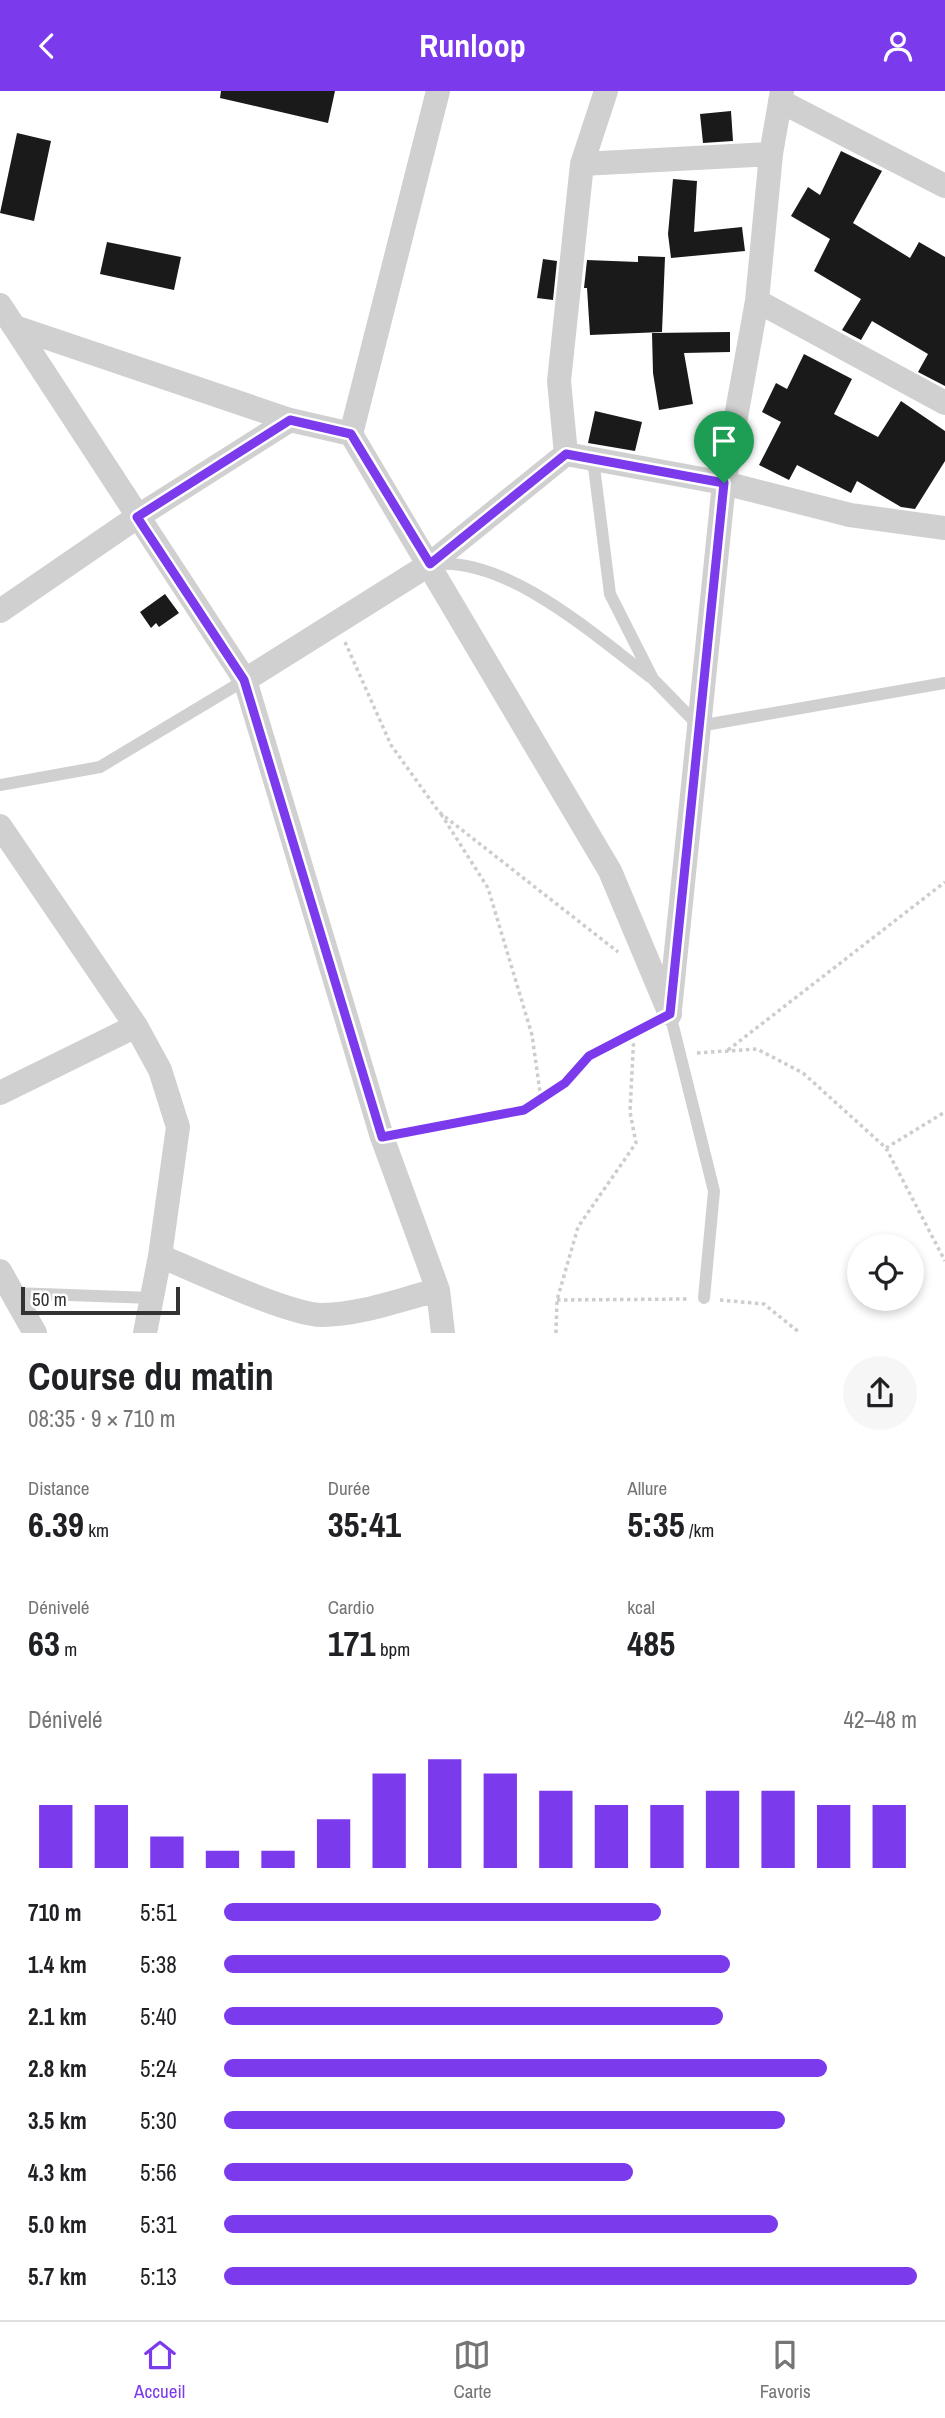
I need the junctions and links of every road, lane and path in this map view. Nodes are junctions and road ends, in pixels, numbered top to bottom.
1 (438, 91) edge
2 (606, 91) edge
3 (781, 96) edge
4 (771, 154) junction
5 (582, 164) junction
6 (945, 186) edge
7 (757, 301) junction
8 (0, 305) edge
9 (18, 328) junction
10 (945, 403) edge
11 (290, 420) junction
12 (351, 434) junction
13 (566, 454) junction
14 (593, 459) junction
15 (724, 483) junction
16 (137, 517) junction
17 (943, 521) edge
18 (430, 564) junction
19 (0, 611) edge
20 (337, 623) junction
21 (653, 679) junction
22 (244, 680) junction
23 (945, 683) edge
24 (699, 726) junction
25 (0, 785) edge
26 (439, 812) junction
27 (3, 838) edge
28 (945, 881) edge
29 (623, 956) dead end
30 (670, 1014) junction
31 (136, 1025) junction
32 (634, 1032) junction
33 (726, 1051) junction
34 (680, 1054) junction
35 (0, 1093) edge
36 (541, 1099) junction
37 (945, 1112) edge
38 (382, 1137) junction
39 (886, 1148) junction
40 (160, 1257) junction
41 (945, 1261) edge
42 (0, 1271) edge
43 (438, 1290) junction
44 (6, 1296) edge
45 (152, 1298) junction
46 (704, 1299) junction
47 (557, 1300) junction
48 (35, 1333) edge
49 (145, 1333) edge
50 (443, 1333) edge
51 (556, 1333) edge
52 (800, 1333) edge

1 - 12 street
2 - 5 street
3 - 4 street
3 - 6 street
4 - 5 street
4 - 7 street
5 - 13 street
7 - 10 street
7 - 15 street
8 - 9 street
9 - 11 street
9 - 16 street
11 - 12 street
11 - 16 street
12 - 18 street
13 - 14 street
13 - 18 street
14 - 15 street
14 - 21 lane
15 - 17 street
15 - 24 street
16 - 19 street
16 - 22 street
18 - 20 street
18 - 21 lane
18 - 30 street
20 - 22 street
20 - 26 path
21 - 24 lane
22 - 25 lane
22 - 38 street
23 - 24 lane
24 - 30 street
26 - 29 path
26 - 36 path
27 - 31 street
28 - 33 path
30 - 32 path
30 - 34 lane
31 - 35 street
31 - 40 street
32 - 36 path
32 - 47 path
33 - 34 path
33 - 39 path
34 - 46 lane
36 - 38 path
37 - 39 path
38 - 43 street
39 - 41 path
40 - 43 street
40 - 45 street
42 - 44 street
43 - 50 street
44 - 45 lane
44 - 48 street
45 - 49 street
46 - 47 path
46 - 52 path
47 - 51 path

